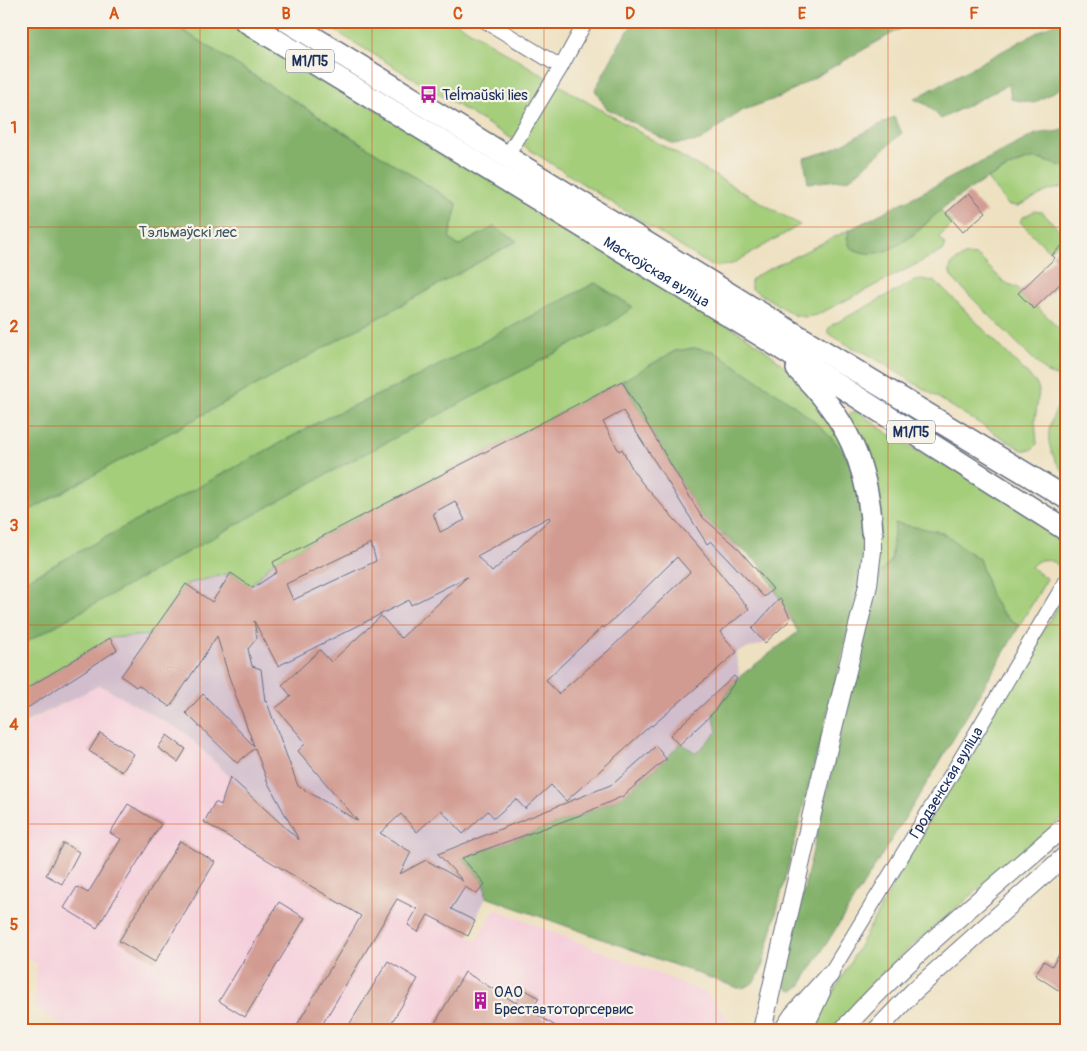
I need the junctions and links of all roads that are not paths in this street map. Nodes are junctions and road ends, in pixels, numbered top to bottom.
1 (245, 21) edge
2 (286, 21) edge
3 (485, 21) edge
4 (586, 21) edge
5 (561, 67) junction
6 (507, 156) junction
7 (496, 174) junction
8 (760, 335) junction
9 (1066, 498) edge
10 (1066, 530) edge
11 (872, 532) joint
12 (1063, 586) edge
13 (1066, 825) edge
14 (1066, 855) edge
15 (830, 974) junction
16 (762, 1030) edge
17 (783, 1030) edge
18 (803, 1030) edge
19 (843, 1030) edge
20 (877, 1030) edge

1 - 7 highway, Маскоўская вуліца / М1/П5
2 - 6 highway, Маскоўская вуліца / М1/П5
3 - 5 street
4 - 5 street
5 - 6 street
6 - 7 highway
6 - 9 highway, Маскоўская вуліца / М1/П5
7 - 8 highway, Маскоўская вуліца / М1/П5
8 - 10 highway, Маскоўская вуліца / М1/П5
8 - 11 highway
11 - 16 main road
12 - 15 street, Гродзенская вуліца
13 - 19 main road
14 - 20 main road
15 - 17 main road, Гродзенская вуліца
15 - 18 main road, Гродзенская вуліца

